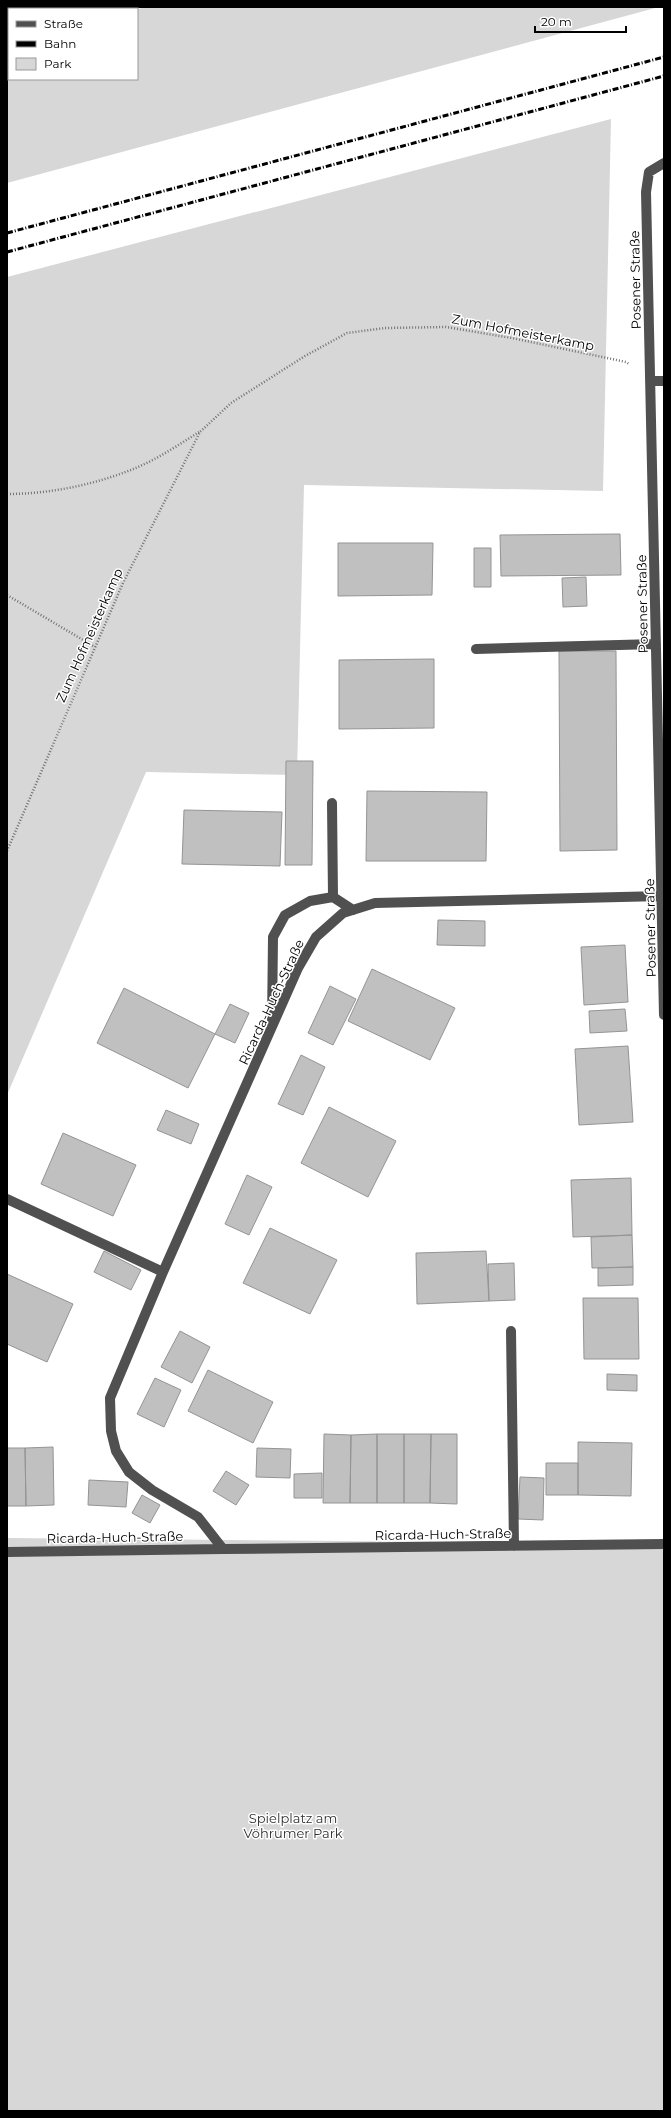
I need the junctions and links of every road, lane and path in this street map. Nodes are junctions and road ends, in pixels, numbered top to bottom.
1 (664, 163) edge
2 (650, 381) junction
3 (664, 381) edge
4 (200, 432) junction
5 (7, 494) edge
6 (7, 595) edge
7 (656, 644) junction
8 (95, 647) junction
9 (476, 650) dead end
10 (332, 802) dead end
11 (7, 851) edge
12 (662, 896) junction
13 (333, 897) junction
14 (353, 910) junction
15 (664, 1015) edge
16 (272, 1030) junction
17 (7, 1199) edge
18 (163, 1272) junction
19 (511, 1331) dead end
20 (664, 1544) edge
21 (514, 1546) junction
22 (223, 1549) junction
23 (7, 1552) edge

1 - 2 street, Posener Straße
2 - 3 street
2 - 4 path, Zum Hofmeisterkamp
2 - 7 street, Posener Straße
4 - 5 path, Zum Hofmeisterkamp
4 - 8 path, Zum Hofmeisterkamp
6 - 8 path
7 - 9 street
7 - 12 street, Posener Straße
8 - 11 path, Zum Hofmeisterkamp
10 - 13 street
12 - 14 street, Ricarda-Huch-Straße
12 - 15 street, Posener Straße
13 - 14 street
13 - 16 street
14 - 16 street, Ricarda-Huch-Straße
16 - 18 street, Ricarda-Huch-Straße
17 - 18 street
18 - 22 street, Ricarda-Huch-Straße
19 - 21 street
20 - 21 street, Ricarda-Huch-Straße
21 - 22 street, Ricarda-Huch-Straße
22 - 23 street, Ricarda-Huch-Straße

